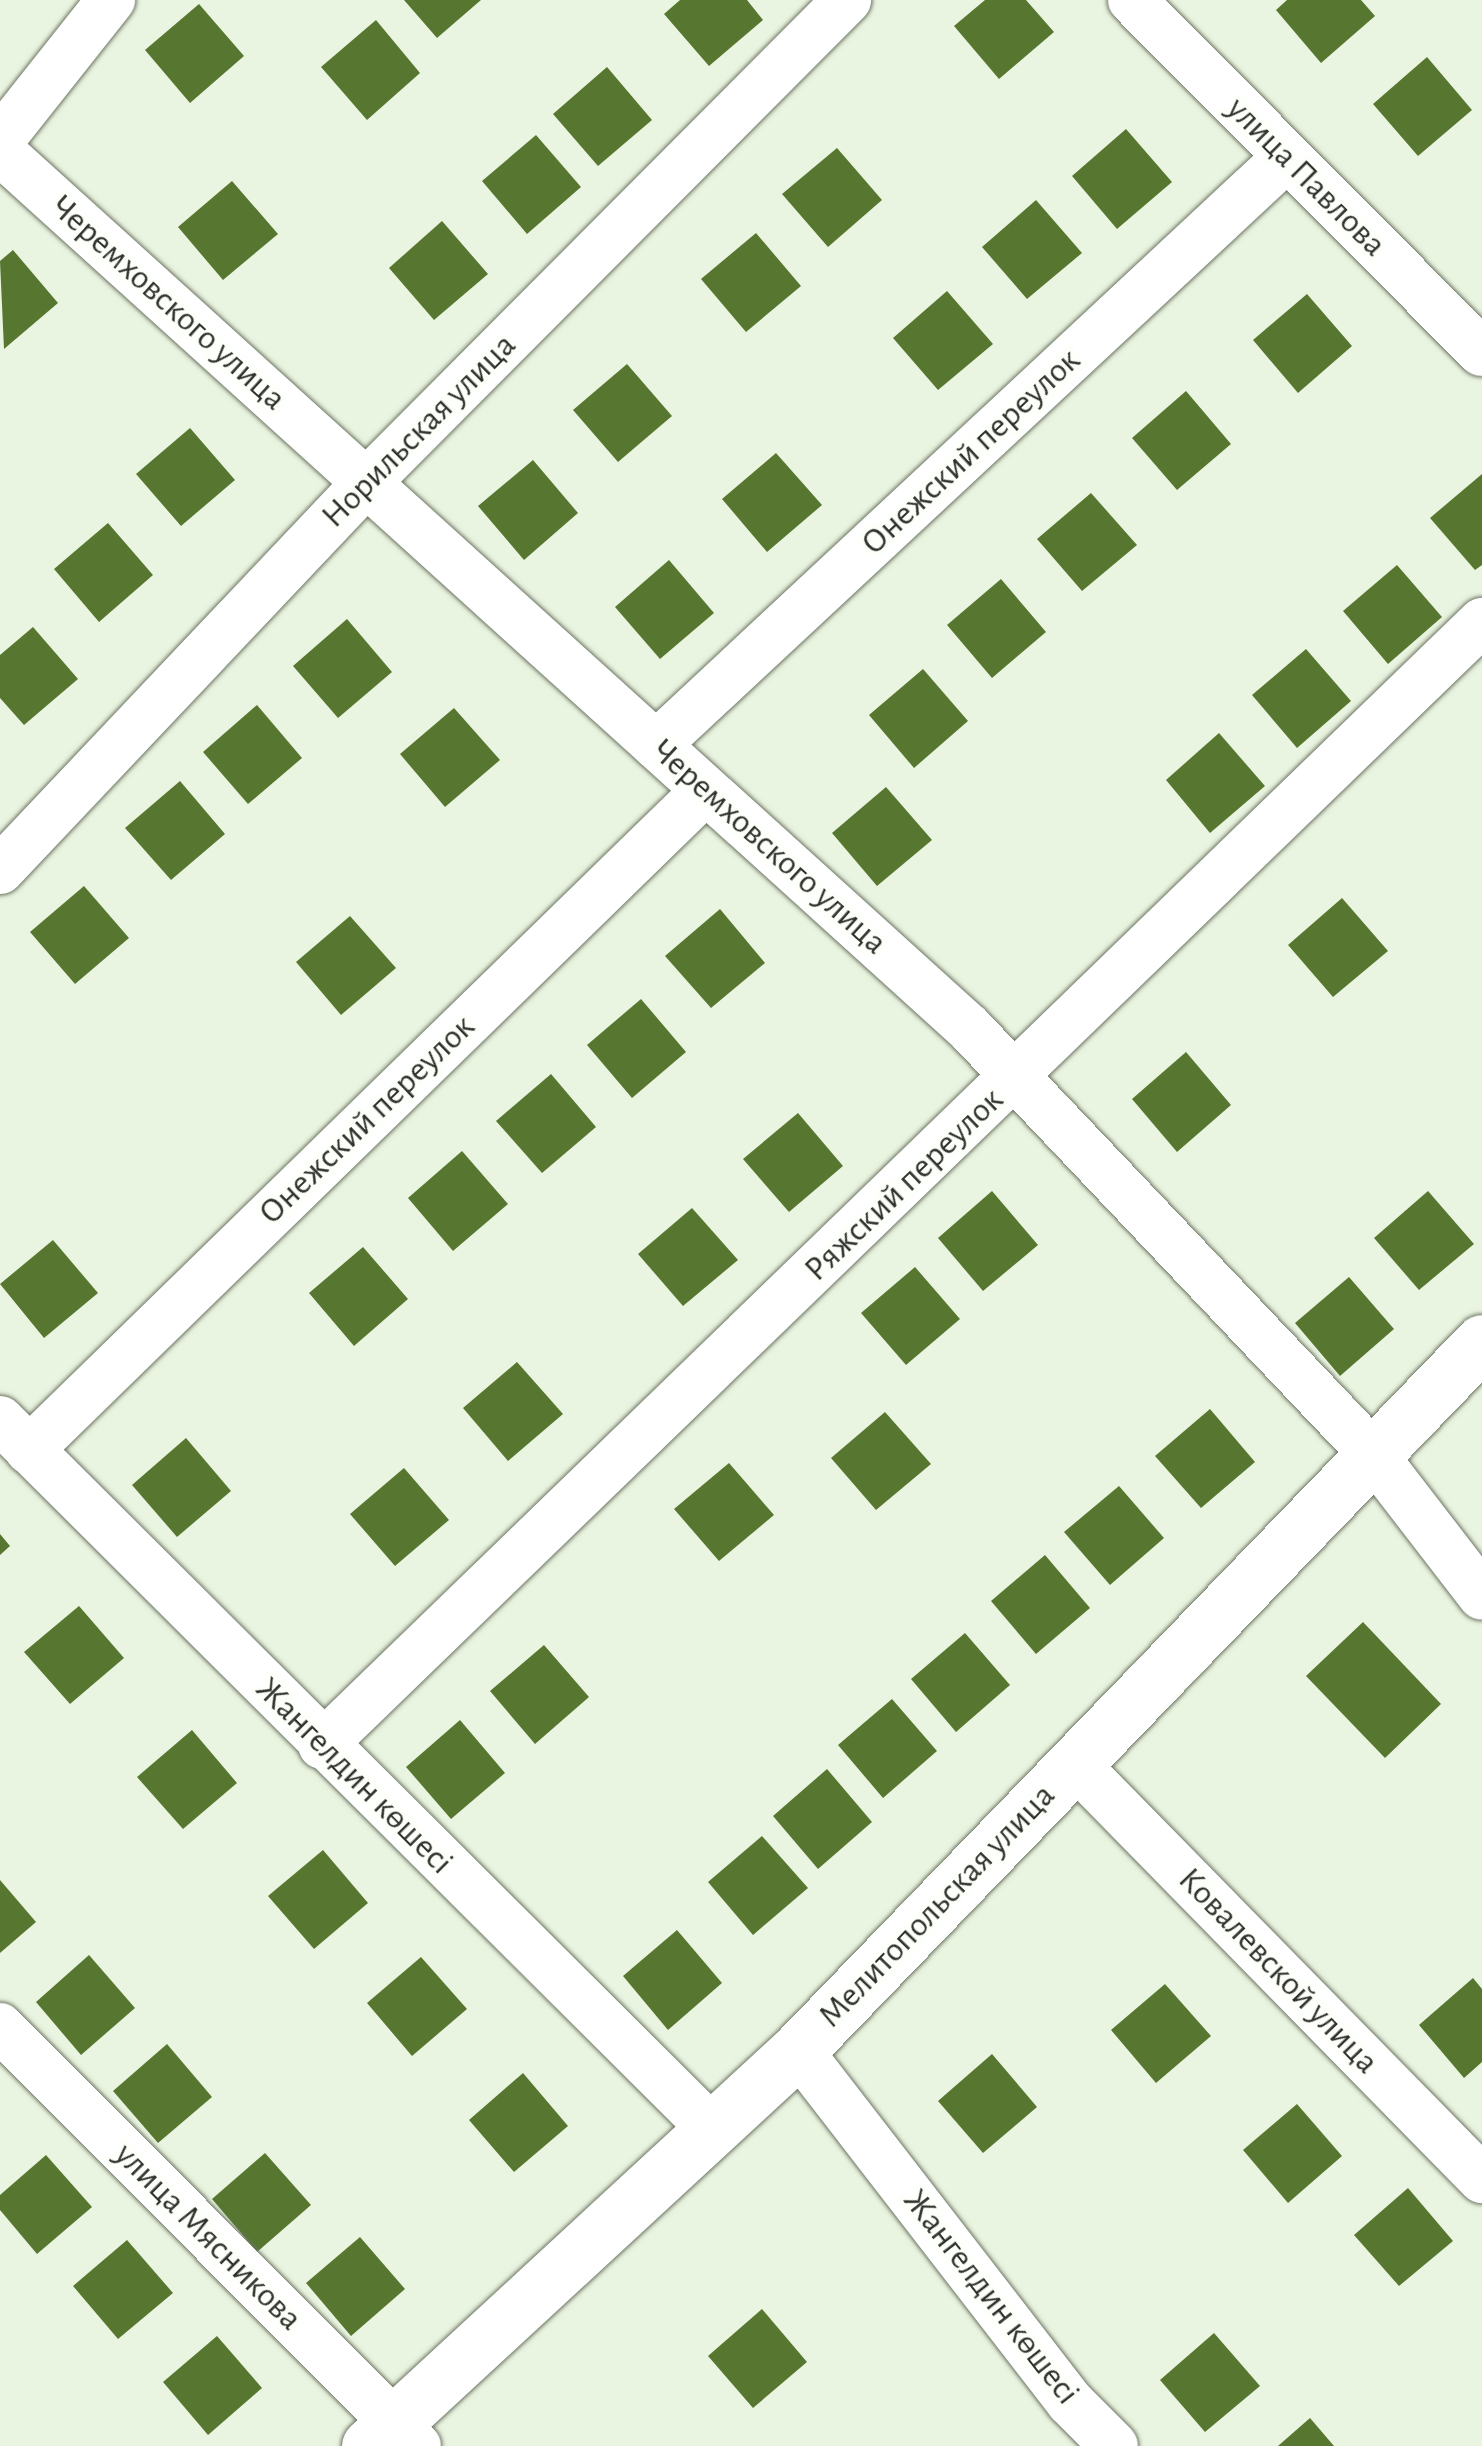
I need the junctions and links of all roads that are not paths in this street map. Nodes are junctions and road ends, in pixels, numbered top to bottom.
1 (111, 0) edge
2 (847, 0) edge
3 (1132, 0) edge
4 (0, 140) edge
5 (0, 151) edge
6 (1286, 158) junction
7 (1482, 352) edge
8 (366, 482) junction
9 (1482, 622) edge
10 (656, 745) junction
11 (706, 790) junction
12 (0, 870) edge
13 (1014, 1079) junction
14 (1482, 1342) edge
15 (15, 1435) edge
16 (1372, 1453) junction
17 (1482, 1596) edge
18 (322, 1745) junction
19 (1074, 1763) junction
20 (0, 2027) edge
21 (798, 2050) junction
22 (711, 2128) junction
23 (1482, 2179) edge
24 (394, 2439) edge
25 (1114, 2446) edge

1 - 4 street
2 - 8 street, Норильская улица
3 - 6 street, улица Павлова
5 - 8 street, Черемховского улица
6 - 7 street, улица Павлова
6 - 10 street, Онежский переулок
8 - 10 street, Черемховского улица
8 - 12 street, Норильская улица
9 - 13 street, Ряжский переулок
10 - 11 street, Черемховского улица
11 - 13 street, Черемховского улица
11 - 15 street, Онежский переулок
13 - 16 street, Черемховского улица
13 - 18 street, Ряжский переулок
14 - 16 street, Мелитопольская улица
15 - 18 street, Жангелдин көшесі
16 - 17 street, Черемховского улица
16 - 19 street, Мелитопольская улица
18 - 22 street, Жангелдин көшесі
19 - 21 street, Мелитопольская улица
19 - 23 street, Ковалевской улица
20 - 24 street, улица Мясникова
21 - 22 street, Мелитопольская улица
21 - 25 street, Жангелдин көшесі
22 - 24 street, Мелитопольская улица

